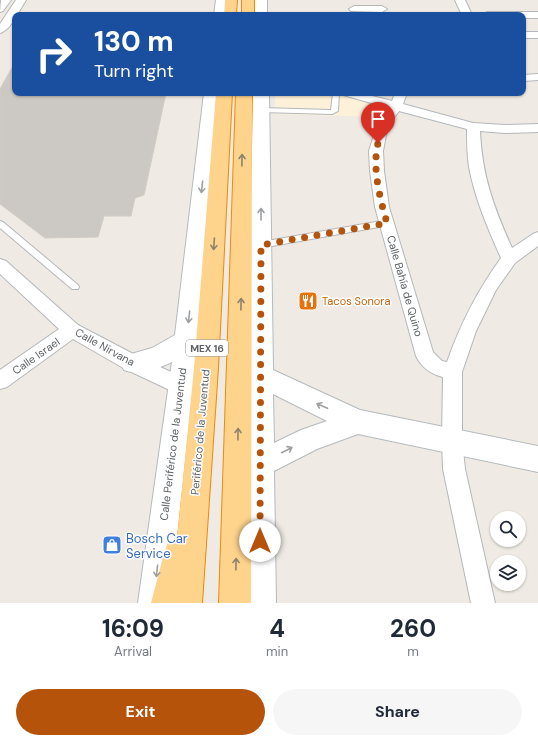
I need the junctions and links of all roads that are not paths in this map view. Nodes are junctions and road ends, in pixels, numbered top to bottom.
1 (21, 0) edge
2 (222, 0) edge
3 (231, 0) edge
4 (248, 0) edge
5 (261, 0) edge
6 (460, 0) edge
7 (382, 8) edge
8 (354, 9) dead end
9 (14, 12) edge
10 (220, 12) edge
11 (230, 12) edge
12 (248, 12) edge
13 (261, 12) edge
14 (466, 12) edge
15 (12, 15) edge
16 (526, 15) edge
17 (538, 15) edge
18 (0, 30) edge
19 (526, 35) edge
20 (538, 35) edge
21 (538, 77) edge
22 (526, 78) edge
23 (212, 96) edge
24 (224, 96) edge
25 (244, 96) edge
26 (336, 96) edge
27 (373, 96) edge
28 (399, 99) edge
29 (261, 102) edge
30 (474, 127) junction
31 (538, 128) edge
32 (387, 223) junction
33 (0, 224) edge
34 (538, 238) edge
35 (261, 245) junction
36 (509, 259) junction
37 (0, 265) edge
38 (75, 287) dead end
39 (72, 330) junction
40 (186, 340) junction
41 (132, 363) junction
42 (453, 372) junction
43 (250, 376) junction
44 (0, 381) edge
45 (181, 386) junction
46 (358, 422) junction
47 (452, 440) junction
48 (538, 459) edge
49 (249, 464) junction
50 (196, 477) junction
51 (241, 602) edge
52 (154, 603) edge
53 (167, 603) edge
54 (186, 603) edge
55 (483, 603) edge

1 - 9 street
2 - 10 main road
3 - 11 highway
4 - 12 highway
5 - 13 main road
6 - 14 street
7 - 8 street
15 - 18 street
16 - 17 street
19 - 20 street
21 - 22 street
23 -> 40 main road, Calle Periférico de la Juventud
24 -> 50 highway, Periférico de la Juventud / MEX 16
43 -> 25 highway, MEX 16
26 - 29 lane
27 - 28 street
28 - 30 street
28 - 32 street, Calle Bahía de Quino
35 -> 29 main road
30 - 31 street
30 - 36 street
32 - 35 lane
32 - 42 street, Calle Bahía de Quino
33 - 38 lane
34 - 36 street
35 - 43 main road
36 - 42 street
37 - 39 street, Calle Nirvana
39 - 41 street, Calle Nirvana
39 - 44 street, Calle Israel
40 - 41 main road
40 - 45 main road, Calle Periférico de la Juventud
41 - 45 street, Calle Nirvana
42 - 47 street
46 -> 43 main road
49 -> 43 main road
45 -> 52 main road, Calle Periférico de la Juventud
46 - 47 main road
49 -> 46 main road
47 - 48 main road
47 - 55 street
51 -> 49 main road
50 - 53 highway
50 - 54 highway, Periférico de la Juventud / MEX 16

